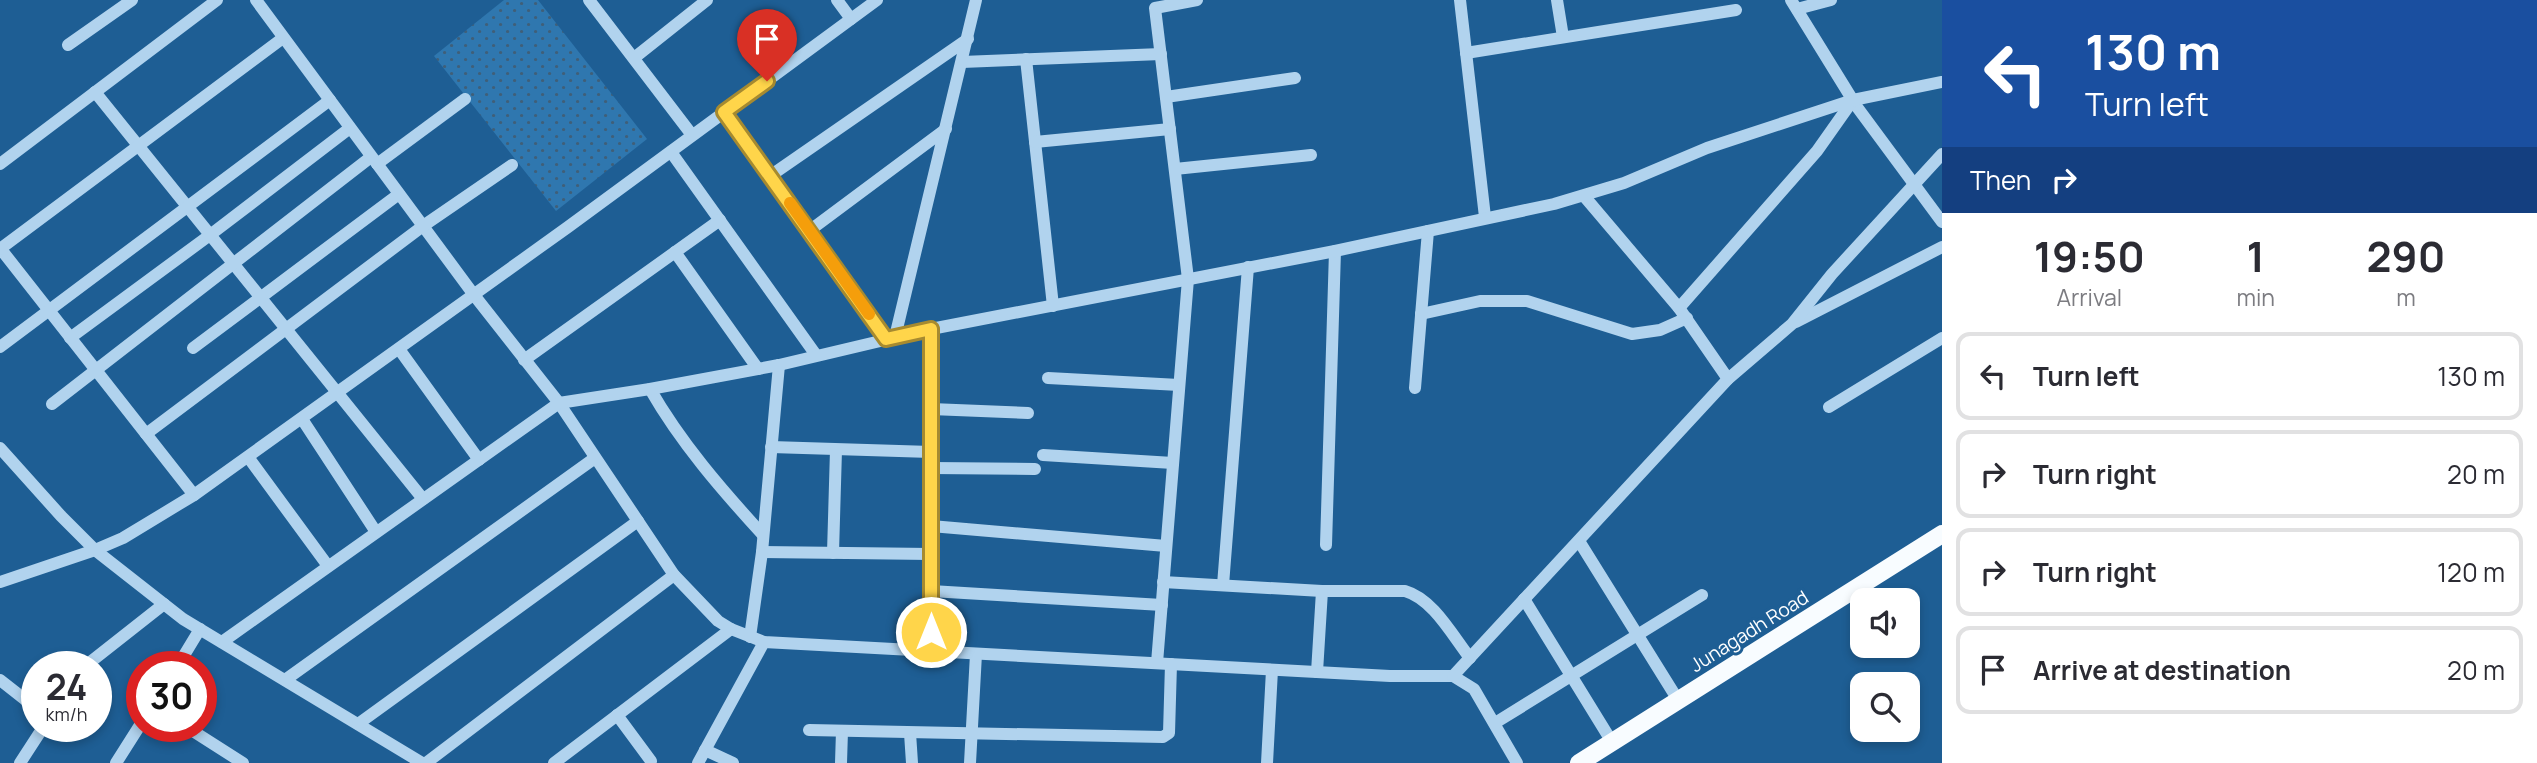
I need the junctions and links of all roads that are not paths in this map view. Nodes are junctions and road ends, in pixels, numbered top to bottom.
1 (132, 0) edge
2 (217, 0) edge
3 (256, 0) edge
4 (589, 0) edge
5 (707, 0) edge
6 (837, 0) edge
7 (877, 0) edge
8 (976, 0) edge
9 (1197, 0) edge
10 (1460, 0) edge
11 (1557, 0) edge
12 (1831, 0) edge
13 (1794, 4) edge
14 (1736, 10) dead end
15 (852, 19) junction
16 (1563, 37) junction
17 (284, 38) junction
18 (968, 39) junction
19 (68, 46) dead end
20 (1466, 53) junction
21 (1161, 54) junction
22 (634, 58) junction
23 (1026, 60) junction
24 (962, 62) junction
25 (1295, 78) dead end
26 (1942, 82) edge
27 (95, 92) junction
28 (1166, 97) junction
29 (464, 99) dead end
30 (330, 100) junction
31 (1853, 100) junction
32 (724, 112) junction
33 (351, 128) junction
34 (1170, 129) junction
35 (946, 130) junction
36 (692, 135) junction
37 (1035, 142) junction
38 (139, 146) junction
39 (671, 152) junction
40 (1942, 154) edge
41 (1311, 155) dead end
42 (374, 160) junction
43 (0, 163) edge
44 (512, 165) dead end
45 (1175, 170) junction
46 (770, 176) junction
47 (1914, 185) junction
48 (399, 194) junction
49 (1584, 196) junction
50 (187, 207) junction
51 (1485, 217) junction
52 (720, 220) junction
53 (1942, 222) edge
54 (423, 226) junction
55 (809, 231) junction
56 (1428, 231) junction
57 (210, 235) junction
58 (1942, 247) edge
59 (0, 249) edge
60 (1335, 251) junction
61 (675, 252) junction
62 (233, 264) junction
63 (1248, 267) junction
64 (1188, 279) junction
65 (474, 295) junction
66 (260, 297) junction
67 (1053, 306) junction
68 (49, 310) junction
69 (1683, 313) junction
70 (1421, 314) junction
71 (1792, 324) junction
72 (285, 329) junction
73 (931, 329) junction
74 (70, 338) junction
75 (891, 338) junction
76 (1942, 338) edge
77 (0, 347) edge
78 (193, 348) dead end
79 (399, 349) junction
80 (816, 355) junction
81 (524, 360) junction
82 (779, 365) junction
83 (758, 369) junction
84 (96, 370) junction
85 (1048, 378) dead end
86 (1728, 379) junction
87 (1179, 386) junction
88 (1415, 388) dead end
89 (650, 389) junction
90 (337, 394) junction
91 (559, 403) junction
92 (52, 404) dead end
93 (1829, 407) dead end
94 (931, 408) junction
95 (1028, 413) dead end
96 (302, 418) junction
97 (146, 434) junction
98 (0, 447) edge
99 (771, 447) junction
100 (836, 450) junction
101 (931, 452) junction
102 (1043, 455) dead end
103 (248, 457) junction
104 (595, 458) junction
105 (479, 460) junction
106 (1173, 463) junction
107 (931, 468) junction
108 (1035, 469) dead end
109 (194, 495) junction
110 (422, 499) junction
111 (638, 521) junction
112 (931, 526) junction
113 (376, 532) junction
114 (1942, 534) edge
115 (763, 535) junction
116 (1578, 541) junction
117 (1326, 545) dead end
118 (1166, 546) junction
119 (95, 550) junction
120 (762, 552) junction
121 (833, 553) junction
122 (931, 554) junction
123 (328, 566) junction
124 (674, 575) junction
125 (0, 582) edge
126 (1163, 582) junction
127 (1223, 585) junction
128 (931, 591) junction
129 (1322, 591) junction
130 (1702, 595) dead end
131 (1524, 599) junction
132 (164, 604) junction
133 (1161, 605) junction
134 (200, 629) junction
135 (731, 629) junction
136 (1637, 635) junction
137 (750, 637) junction
138 (222, 642) junction
139 (764, 642) junction
140 (104, 651) edge
141 (187, 651) edge
142 (931, 653) junction
143 (976, 654) junction
144 (1470, 658) junction
145 (1157, 663) junction
146 (1171, 664) junction
147 (1272, 670) junction
148 (1317, 672) junction
149 (1453, 676) junction
150 (1572, 676) junction
151 (0, 680) edge
152 (285, 681) junction
153 (21, 696) edge
154 (1678, 700) junction
155 (617, 715) junction
156 (1495, 723) junction
157 (358, 724) junction
158 (809, 730) dead end
159 (842, 731) junction
160 (910, 733) junction
161 (971, 734) junction
162 (34, 742) edge
163 (129, 742) edge
164 (210, 742) edge
165 (1612, 742) junction
166 (705, 750) junction
167 (651, 761) dead end
168 (20, 763) edge
169 (116, 763) edge
170 (243, 763) edge
171 (424, 763) edge
172 (554, 763) edge
173 (698, 763) edge
174 (733, 763) edge
175 (841, 763) edge
176 (912, 763) edge
177 (970, 763) edge
178 (1267, 763) edge
179 (1517, 763) edge
180 (1579, 763) edge

1 - 19 street
2 - 27 street
3 - 17 street
4 - 22 street
5 - 22 street
6 - 15 street
7 - 15 street
8 - 18 street
9 - 21 street
10 - 20 street
11 - 16 street
12 - 13 street
13 - 31 street
14 - 16 street
15 - 32 street
16 - 20 street
17 - 30 street
17 - 38 street
18 - 24 street
18 - 46 street
20 - 51 street
21 - 23 street
21 - 28 street
22 - 36 street
23 - 24 street
23 - 37 street
24 - 35 street
25 - 28 street
26 - 31 street
27 - 38 street
27 - 43 street
28 - 34 street
29 - 42 street
30 - 33 street
30 - 50 street
31 - 47 street
31 - 49 street
31 - 69 street
32 - 36 street
32 - 46 street
33 - 42 street
33 - 57 street
34 - 37 street
34 - 45 street
35 - 55 street
35 - 75 street
36 - 39 street
37 - 67 street
38 - 50 street
38 - 59 street
39 - 52 street
39 - 65 street
40 - 47 street
41 - 45 street
42 - 48 street
42 - 62 street
44 - 54 street
45 - 64 street
46 - 55 street
47 - 53 street
47 - 71 street
48 - 54 street
48 - 66 street
49 - 51 street
49 - 69 street
50 - 57 street
50 - 68 street
51 - 56 street
52 - 61 street
52 - 80 street
54 - 65 street
54 - 72 street
55 - 75 street
56 - 60 street
56 - 70 street
57 - 62 street
57 - 74 street
58 - 71 street
59 - 68 street
60 - 63 street
60 - 117 street
61 - 81 street
61 - 83 street
62 - 66 street
62 - 84 street
63 - 64 street
63 - 127 street
64 - 67 street
64 - 87 street
65 - 79 street
65 - 81 street
66 - 72 street
66 - 78 street
67 - 73 street
68 - 74 street
68 - 77 street
69 - 70 street
69 - 86 street
70 - 88 street
71 - 86 street
72 - 90 street
72 - 97 street
73 - 75 street
73 - 94 street
74 - 84 street
75 - 80 street
76 - 93 street
79 - 90 street
79 - 105 street
80 - 82 street
81 - 91 street
82 - 83 street
82 - 99 street
83 - 89 street
84 - 92 street
84 - 97 street
85 - 87 street
86 - 116 street
87 - 106 street
89 - 91 street
89 - 115 street
90 - 96 street
90 - 110 street
91 - 104 street
91 - 105 street
94 - 95 street
94 - 101 street
96 - 103 street
96 - 113 street
97 - 109 street
98 - 119 street
99 - 100 street
99 - 115 street
100 - 101 street
100 - 121 street
101 - 107 street
102 - 106 street
103 - 109 street
103 - 123 street
104 - 111 street
104 - 152 street
105 - 110 street
106 - 118 street
107 - 108 street
107 - 112 street
109 - 119 street
110 - 113 street
111 - 124 street
111 - 157 street
112 - 118 street
112 - 122 street
113 - 123 street
114 - 154 main road, Junagadh Road
115 - 120 street
116 - 131 street
116 - 136 street
118 - 126 street
119 - 125 street
119 - 132 street
120 - 121 street
120 - 137 street
121 - 122 street
122 - 128 street
123 - 138 street
124 - 135 street
124 - 171 street
126 - 127 street
126 - 133 street
127 - 129 street
128 - 133 street
128 - 142 street
129 - 144 street
129 - 148 street
130 - 136 street
131 - 144 street
131 - 150 street
132 - 134 street
132 - 140 street
133 - 145 street
134 - 138 street
134 - 141 street
135 - 137 street
135 - 155 street
136 - 150 street
136 - 154 street
137 - 139 street
138 - 152 street
139 - 142 street
139 - 166 street
142 - 143 street
143 - 145 street
143 - 161 street
144 - 149 street
145 - 146 street
146 - 147 street
146 - 161 street
147 - 148 street
147 - 178 street
148 - 149 street
149 - 156 street
150 - 156 street
150 - 165 street
151 - 153 street
152 - 157 street
154 - 165 main road, Junagadh Road
155 - 167 street
155 - 172 street
156 - 179 street
157 - 171 street
158 - 159 street
159 - 160 street
159 - 175 street
160 - 161 street
160 - 176 street
161 - 177 street
162 - 168 street
163 - 169 street
164 - 170 street
165 - 180 main road, Junagadh Road
166 - 173 street
166 - 174 street

